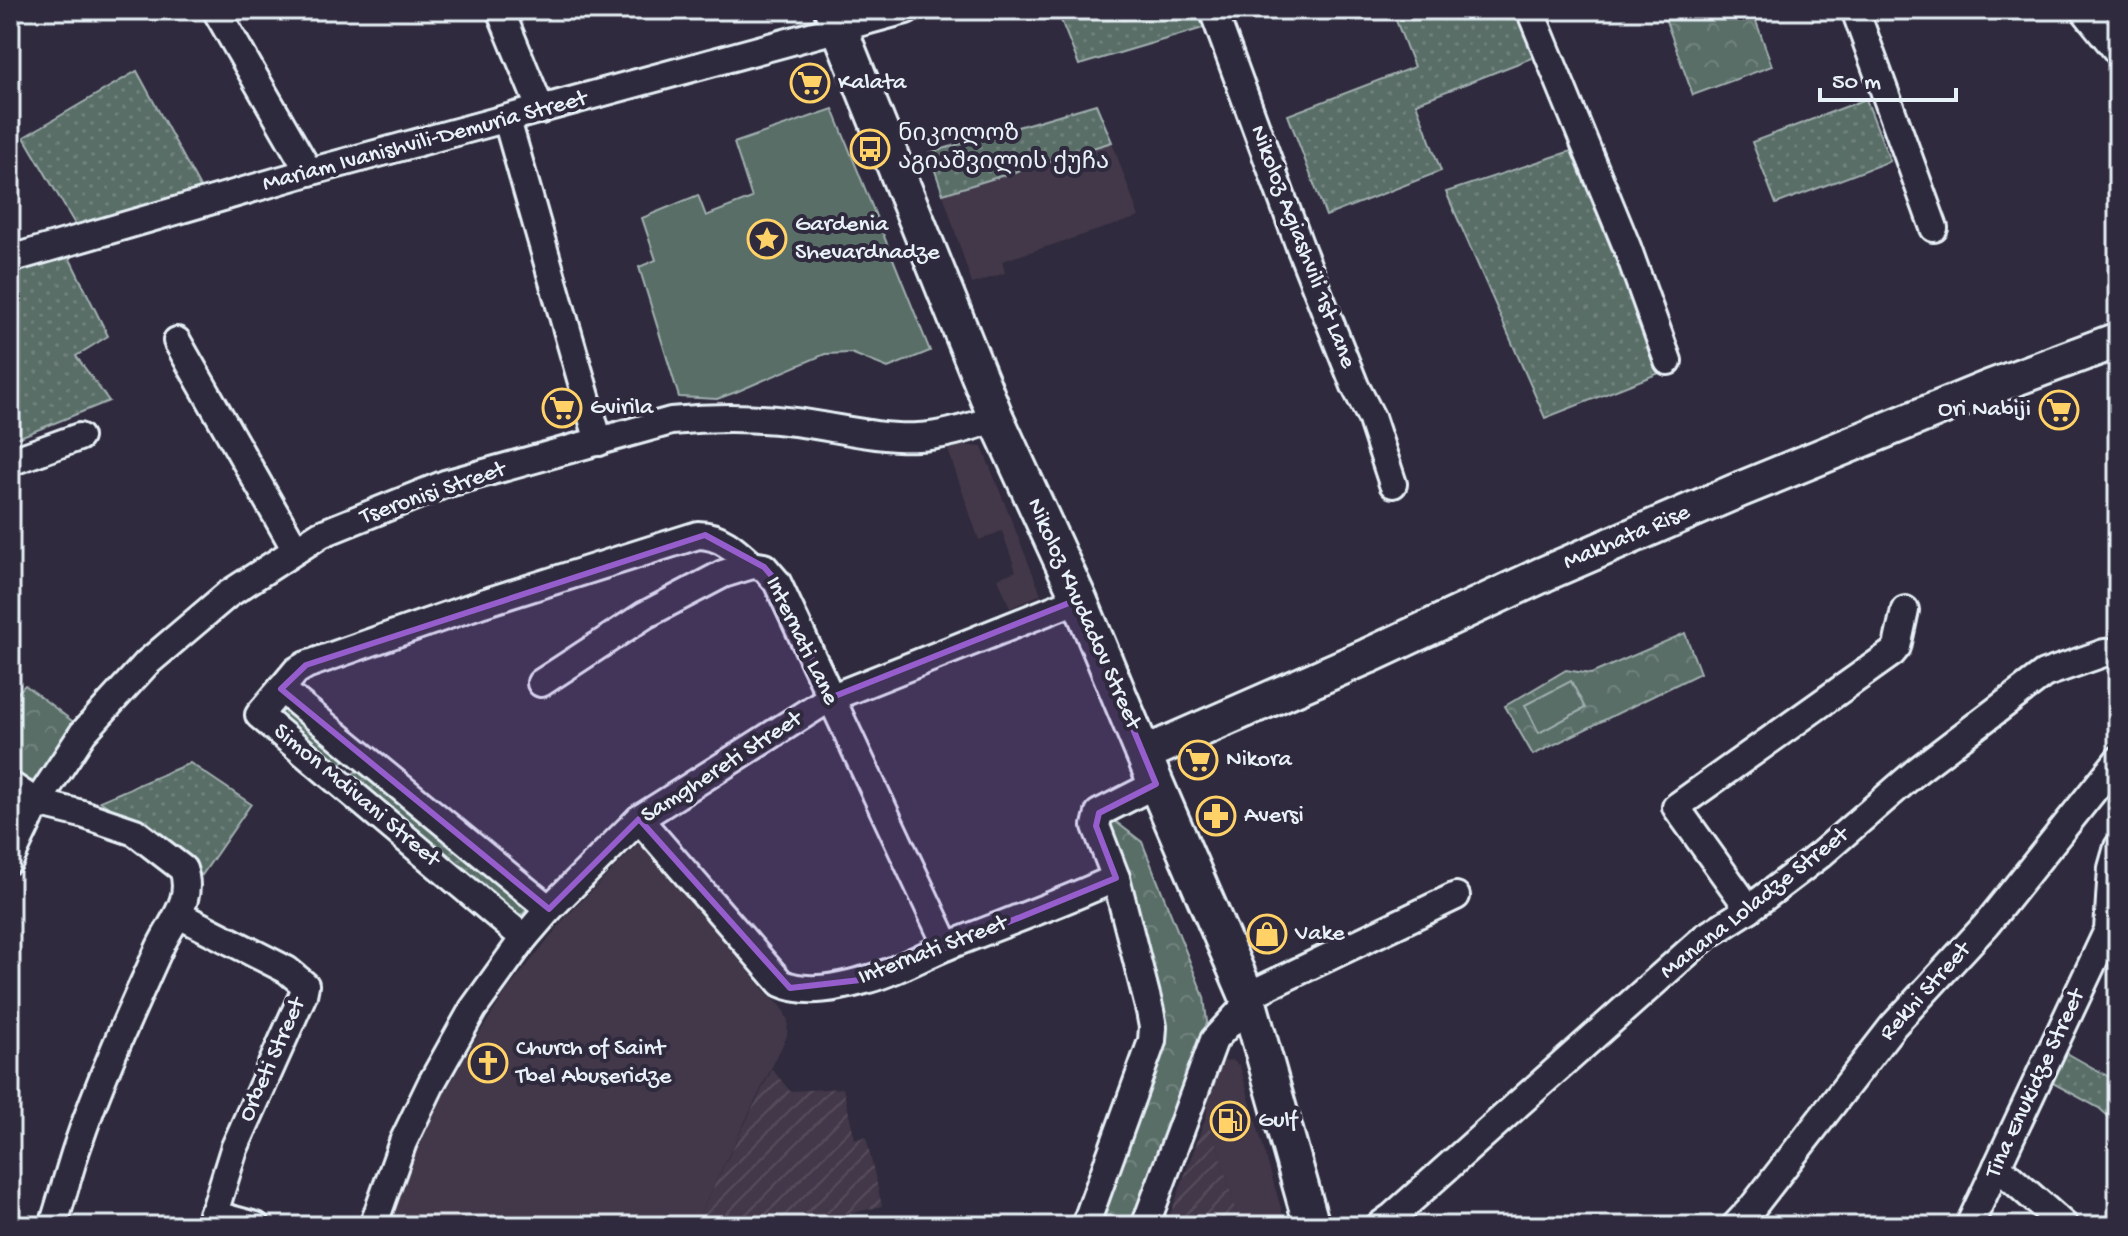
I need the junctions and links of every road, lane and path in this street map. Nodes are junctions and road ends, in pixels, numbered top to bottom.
1 (216, 10) edge
2 (500, 10) edge
3 (906, 10) edge
4 (1213, 10) edge
5 (1530, 10) edge
6 (1855, 10) edge
7 (2084, 10) edge
8 (836, 20) edge
9 (2118, 52) edge
10 (541, 110) junction
11 (507, 120) junction
12 (309, 172) junction
13 (1934, 228) dead end
14 (10, 259) edge
15 (2118, 340) edge
16 (177, 341) dead end
17 (1668, 361) dead end
18 (996, 418) junction
19 (79, 437) dead end
20 (599, 442) junction
21 (10, 462) edge
22 (1393, 484) dead end
23 (296, 550) junction
24 (752, 565) junction
25 (1079, 599) junction
26 (1905, 610) dead end
27 (2118, 651) edge
28 (541, 683) dead end
29 (281, 689) junction
30 (830, 698) junction
31 (2118, 760) edge
32 (1150, 769) junction
33 (10, 785) edge
34 (37, 803) junction
35 (639, 819) junction
36 (2118, 847) edge
37 (10, 860) edge
38 (1116, 878) junction
39 (1456, 896) dead end
40 (549, 909) junction
41 (1749, 909) junction
42 (179, 915) junction
43 (2113, 934) edge
44 (524, 938) junction
45 (947, 946) junction
46 (1248, 999) junction
47 (1997, 1166) junction
48 (211, 1220) edge
49 (53, 1226) edge
50 (256, 1226) edge
51 (373, 1226) edge
52 (1085, 1226) edge
53 (1145, 1226) edge
54 (1312, 1226) edge
55 (1379, 1226) edge
56 (1735, 1226) edge
57 (1969, 1226) edge
58 (2065, 1226) edge

1 - 12 street
2 - 10 street
3 - 8 street, Mariam Ivanishvili-Demuria Street
4 - 22 street, Nikoloz Agiashvili 1st Lane
5 - 17 street
6 - 13 street
7 - 9 street
8 - 10 street, Mariam Ivanishvili-Demuria Street
8 - 18 main road, Nikoloz Khudadov Street
10 - 11 street, Mariam Ivanishvili-Demuria Street
11 - 12 street, Mariam Ivanishvili-Demuria Street
11 - 20 street
12 - 14 street, Mariam Ivanishvili-Demuria Street
15 - 32 main road, Makhata Rise
16 - 23 street
18 - 20 street, Tseronisi Street
18 - 25 main road, Nikoloz Khudadov Street
19 - 21 street
20 - 23 street, Tseronisi Street
23 - 34 street, Tseronisi Street
24 - 28 street, Internati Lane
24 - 29 street
24 - 30 street, Internati Lane
25 - 30 street, Samghereti Street
25 - 32 main road, Nikoloz Khudadov Street
26 - 41 street
27 - 41 street, Manana Loladze Street
29 - 40 street, Simon Mdivani Street
29 - 44 street, Simon Mdivani Street
30 - 35 street, Samghereti Street
30 - 45 street, Internati Lane
31 - 56 street, Rekhi Street
32 - 38 street
32 - 46 main road, Nikoloz Khudadov Street
33 - 34 street
34 - 37 street, Tseronisi Street
34 - 42 street
35 - 40 street, Samghereti Street
35 - 45 street, Internati Street
36 - 43 street, Tina Enukidze Street
38 - 45 street, Internati Street
38 - 52 street
39 - 46 street
40 - 44 street, Samghereti Street
41 - 55 street, Manana Loladze Street
42 - 48 street, Orbeti Street
42 - 49 street
43 - 47 street, Tina Enukidze Street
44 - 51 street, Samghereti Street
46 - 53 street
46 - 54 main road, Nikoloz Khudadov Street
47 - 57 street, Tina Enukidze Street
47 - 58 street
48 - 50 street

